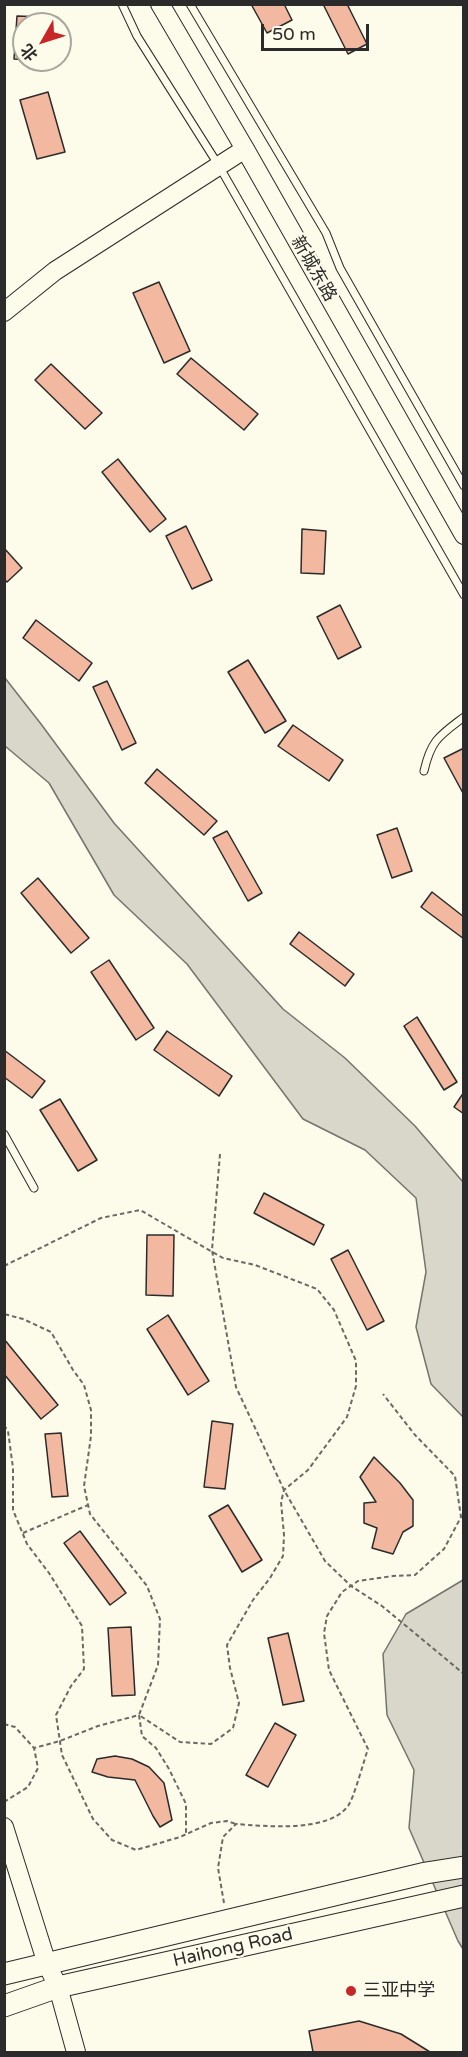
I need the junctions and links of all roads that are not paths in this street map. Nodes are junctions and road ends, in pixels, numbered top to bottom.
1 (122, 4) edge
2 (160, 4) edge
3 (190, 4) edge
4 (245, 149) junction
5 (219, 166) junction
6 (4, 312) edge
7 (464, 486) edge
8 (464, 535) edge
9 (464, 595) edge
10 (464, 717) edge
11 (423, 771) dead end
12 (4, 1134) edge
13 (34, 1188) dead end
14 (4, 1827) edge
15 (464, 1867) edge
16 (464, 1896) edge
17 (47, 1964) junction
18 (4, 1974) edge
19 (58, 1987) junction
20 (4, 2006) edge
21 (76, 2052) edge

1 - 5 lane
2 - 4 main road, 新城东路
3 - 7 lane
4 - 5 main road
4 - 8 main road, 新城东路
5 - 6 main road
5 - 9 lane
10 - 11 lane
12 - 13 lane
14 - 17 main road
15 - 17 main road, Haihong Road
16 - 19 main road, Haihong Road
17 - 18 main road, Haihong Road
17 - 19 main road
19 - 20 main road, Haihong Road
19 - 21 main road

